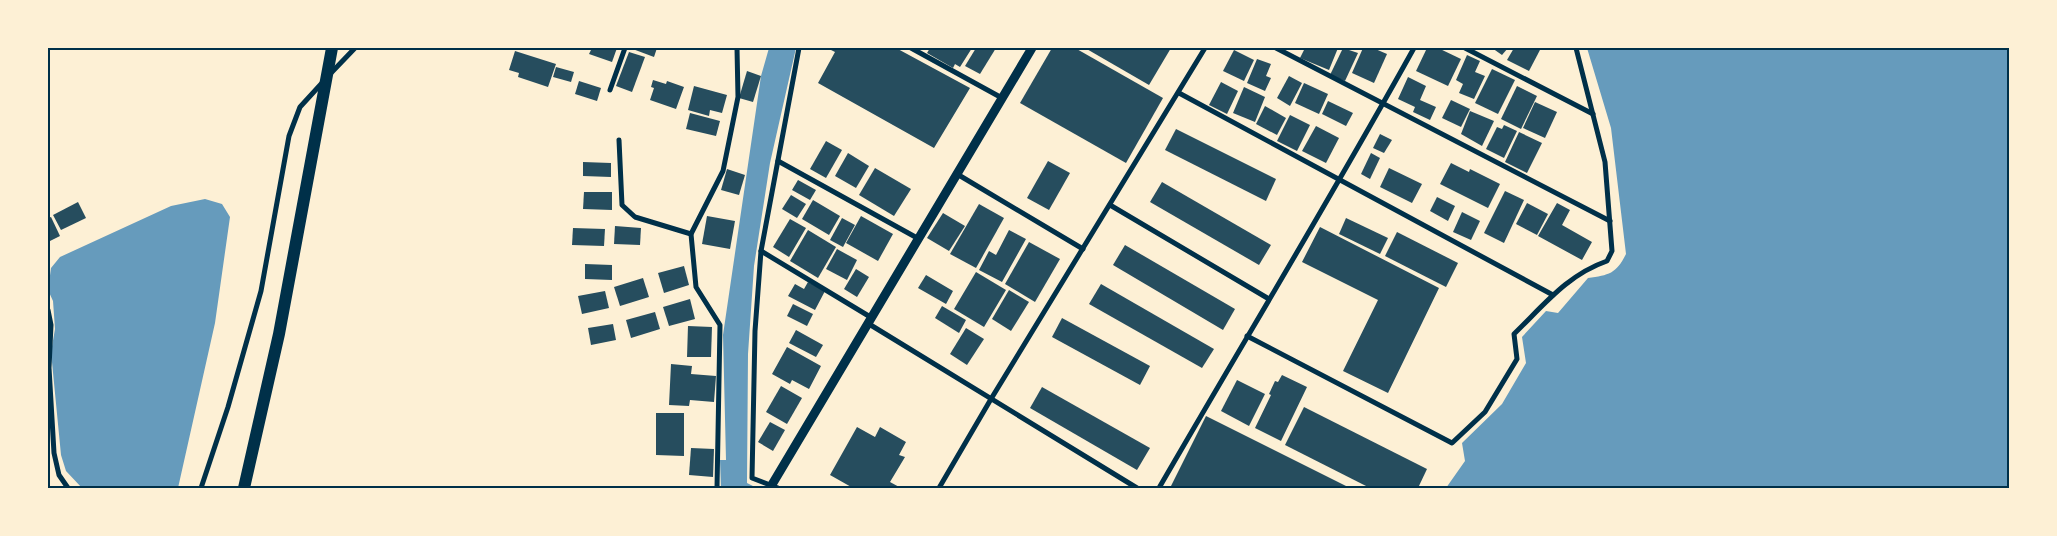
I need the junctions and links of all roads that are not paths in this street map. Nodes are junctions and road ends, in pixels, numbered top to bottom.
1 (332, 48) edge
2 (355, 48) edge
3 (625, 48) edge
4 (737, 48) edge
5 (799, 48) edge
6 (911, 48) edge
7 (1032, 48) edge
8 (1205, 48) edge
9 (1276, 48) edge
10 (1414, 48) edge
11 (1465, 48) edge
12 (1576, 48) edge
13 (610, 90) dead end
14 (1179, 93) junction
15 (1002, 98) junction
16 (1383, 103) junction
17 (1593, 114) junction
18 (619, 140) dead end
19 (778, 161) junction
20 (957, 174) junction
21 (1341, 180) junction
22 (1110, 205) junction
23 (1610, 221) junction
24 (691, 234) junction
25 (919, 239) junction
26 (1083, 249) junction
27 (761, 251) junction
28 (1553, 295) junction
29 (1269, 299) junction
30 (48, 310) edge
31 (871, 321) junction
32 (1246, 336) junction
33 (991, 399) junction
34 (68, 488) edge
35 (201, 488) edge
36 (244, 488) edge
37 (718, 488) edge
38 (773, 488) edge
39 (939, 488) edge
40 (1137, 488) edge
41 (1159, 488) edge

1 - 36 highway
2 - 35 street
3 - 13 street
4 - 24 street
5 - 19 street
6 - 15 street
7 - 15 main road
8 - 14 street
9 - 16 street
10 - 16 street
11 - 17 street
12 - 17 street
14 - 21 street
14 - 22 street
15 - 20 main road
16 - 21 street
16 - 23 street
17 - 23 street
18 - 24 street
19 - 25 street
19 - 27 street
20 - 25 main road
20 - 26 street
21 - 28 street
21 - 29 street
22 - 26 street
22 - 29 street
23 - 28 street
24 - 37 street
25 - 31 main road
26 - 33 street
27 - 31 street
27 - 38 street
28 - 32 street
29 - 32 street
30 - 34 street
31 - 33 street
31 - 38 main road
32 - 41 street
33 - 39 street
33 - 40 street

